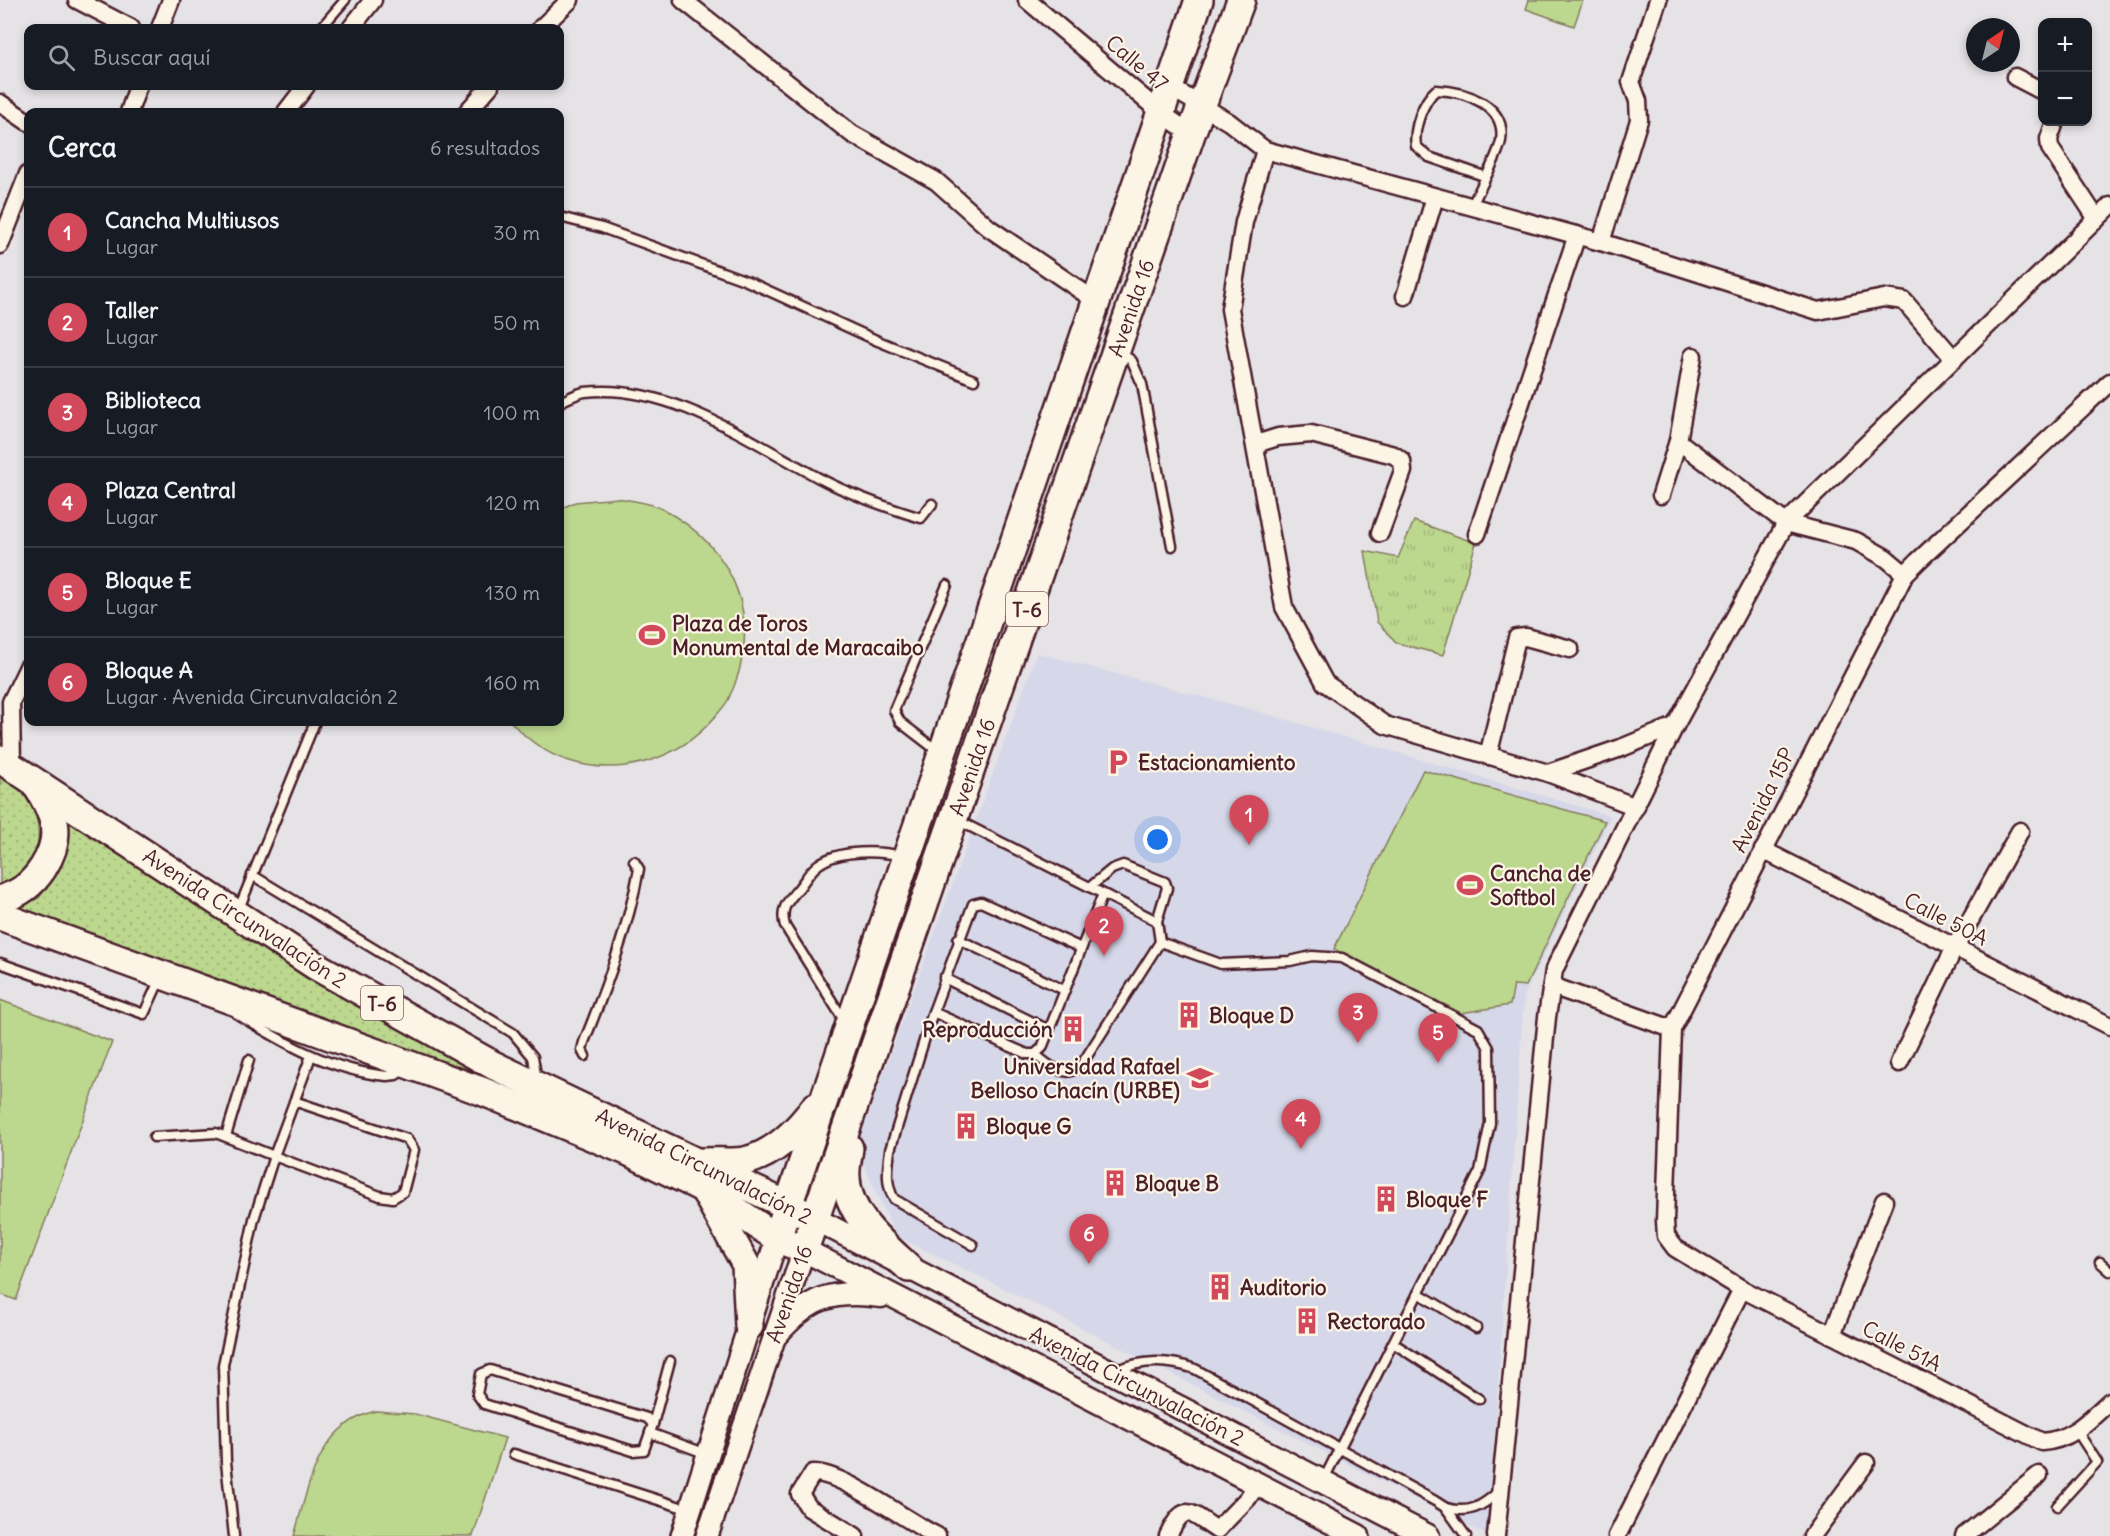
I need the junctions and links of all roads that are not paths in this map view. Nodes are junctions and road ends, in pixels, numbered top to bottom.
1 (77, 0) edge
2 (171, 0) edge
3 (345, 0) edge
4 (373, 0) edge
5 (570, 0) edge
6 (683, 0) edge
7 (1027, 0) edge
8 (1199, 0) edge
9 (1240, 0) edge
10 (1659, 0) edge
11 (122, 24) edge
12 (162, 24) edge
13 (324, 24) edge
14 (354, 24) edge
15 (545, 24) edge
16 (2015, 77) dead end
17 (1168, 86) junction
18 (2038, 88) edge
19 (137, 90) edge
20 (303, 90) edge
21 (486, 90) edge
22 (0, 103) edge
23 (1203, 106) junction
24 (130, 108) edge
25 (289, 108) edge
26 (470, 108) edge
27 (1160, 112) junction
28 (24, 119) edge
29 (2054, 126) edge
30 (1191, 134) junction
31 (1265, 150) junction
32 (1484, 176) junction
33 (24, 184) edge
34 (1435, 197) junction
35 (1472, 206) junction
36 (2110, 206) edge
37 (564, 217) edge
38 (2097, 219) junction
39 (1577, 236) junction
40 (1601, 242) junction
41 (0, 246) edge
42 (1404, 296) dead end
43 (1096, 301) junction
44 (1117, 351) junction
45 (1693, 356) dead end
46 (1954, 359) junction
47 (974, 380) dead end
48 (2110, 382) edge
49 (564, 400) edge
50 (1678, 441) junction
51 (1256, 444) junction
52 (1661, 495) dead end
53 (932, 504) dead end
54 (1786, 523) junction
55 (1380, 533) dead end
56 (1477, 534) dead end
57 (1172, 546) dead end
58 (1905, 574) junction
59 (947, 585) dead end
60 (1569, 649) dead end
61 (24, 674) edge
62 (5, 705) edge
63 (313, 726) edge
64 (1675, 726) junction
65 (941, 754) junction
66 (1488, 756) junction
67 (15, 769) edge
68 (1548, 773) junction
69 (1635, 807) junction
70 (954, 819) junction
71 (2020, 831) dead end
72 (1763, 850) junction
73 (906, 857) junction
74 (633, 861) dead end
75 (252, 875) junction
76 (1090, 887) junction
77 (1103, 894) junction
78 (0, 900) edge
79 (237, 914) junction
80 (0, 916) edge
81 (1157, 921) junction
82 (958, 939) junction
83 (1160, 942) junction
84 (1081, 948) junction
85 (1954, 949) junction
86 (0, 963) edge
87 (161, 976) junction
88 (944, 978) junction
89 (1552, 986) junction
90 (1064, 990) junction
91 (220, 997) junction
92 (933, 1012) junction
93 (2110, 1026) edge
94 (848, 1027) junction
95 (1672, 1029) junction
96 (1049, 1030) junction
97 (1035, 1054) junction
98 (310, 1056) junction
99 (585, 1056) dead end
100 (249, 1060) dead end
101 (1899, 1063) dead end
102 (410, 1065) junction
103 (539, 1086) junction
104 (826, 1091) junction
105 (294, 1101) junction
106 (854, 1107) junction
107 (226, 1136) junction
108 (154, 1137) dead end
109 (274, 1156) junction
110 (697, 1162) junction
111 (704, 1189) junction
112 (1884, 1201) dead end
113 (788, 1205) junction
114 (815, 1219) junction
115 (777, 1238) junction
116 (973, 1245) dead end
117 (804, 1250) junction
118 (2100, 1262) dead end
119 (909, 1268) junction
120 (2110, 1270) edge
121 (1742, 1289) junction
122 (1418, 1293) junction
123 (894, 1297) junction
124 (748, 1326) junction
125 (1476, 1328) dead end
126 (1832, 1335) junction
127 (774, 1336) junction
128 (1393, 1343) junction
129 (670, 1361) dead end
130 (1110, 1372) junction
131 (1479, 1399) dead end
132 (2110, 1401) edge
133 (651, 1428) junction
134 (2077, 1431) junction
135 (1339, 1449) junction
136 (708, 1454) junction
137 (514, 1455) dead end
138 (1866, 1463) dead end
139 (2039, 1475) dead end
140 (1323, 1482) junction
141 (1257, 1484) junction
142 (1501, 1489) junction
143 (2057, 1506) dead end
144 (1446, 1508) junction
145 (690, 1510) junction
146 (916, 1531) edge
147 (1214, 1533) edge
148 (234, 1536) edge
149 (682, 1536) edge
150 (707, 1536) edge
151 (855, 1536) edge
152 (937, 1536) edge
153 (1168, 1536) edge
154 (1358, 1536) edge
155 (1428, 1536) edge
156 (1466, 1536) edge
157 (1496, 1536) edge
158 (1617, 1536) edge
159 (1815, 1536) edge
160 (1964, 1536) edge

1 - 11 street
2 - 12 street
3 - 13 lane
4 - 14 street
5 - 15 street
6 - 43 street
7 - 27 street, Calle 47
8 - 17 highway, Avenida 16 / T-6
9 - 23 highway, Avenida 16 / T-6
10 - 40 street
16 - 18 street
17 - 23 street
17 - 27 highway, Avenida 16 / T-6
19 - 24 street
20 - 25 street
21 - 26 street
22 - 28 street
23 - 30 highway, Avenida 16 / T-6
23 - 31 street
27 - 30 street, Calle 47
27 - 43 highway, Avenida 16 / T-6
29 - 38 street
30 - 44 highway, Avenida 16 / T-6
31 - 34 street
31 - 51 street
32 - 32 lane
32 - 35 lane
33 - 41 street
34 - 35 street
34 - 42 street
35 - 39 street
36 - 38 street
37 - 47 lane
38 - 46 street
39 - 40 street
39 - 56 street
40 - 46 street
43 - 65 highway, Avenida 16 / T-6
44 - 57 lane
44 - 70 highway, Avenida 16 / T-6
45 - 50 street
46 - 54 street
48 - 58 street, Avenida 15P
49 - 53 lane
50 - 52 street
50 - 54 street
51 - 55 street
51 - 66 street
54 - 58 street
54 - 64 street
58 - 72 street, Avenida 15P
59 - 65 lane
60 - 66 street
61 - 62 street
62 - 67 street
63 - 75 lane
64 - 68 street
64 - 69 street
65 - 73 highway, Avenida 16 / T-6
66 - 68 street
67 - 78 highway
67 - 79 highway, Avenida Circunvalación 2 / T-6
68 - 69 street
69 - 89 street
70 - 76 lane
70 - 106 highway, Avenida 16 / T-6
71 - 85 street
72 - 85 street, Calle 50A
72 - 95 street, Avenida 15P
73 - 94 highway, Avenida 16 / T-6
73 - 94 lane
74 - 99 lane
75 - 79 lane
75 - 103 lane
76 - 77 lane
76 - 81 lane
77 - 81 lane
77 - 84 lane
79 - 103 highway, Avenida Circunvalación 2 / T-6
80 - 87 highway, Avenida Circunvalación 2 / T-6
81 - 83 lane
82 - 84 lane
82 - 88 lane
82 - 90 lane
83 - 97 lane
83 - 122 lane
84 - 90 lane
85 - 93 street, Calle 50A
85 - 101 street
86 - 87 lane
87 - 91 highway, Avenida Circunvalación 2 / T-6
88 - 92 lane
88 - 96 lane
89 - 95 street
89 - 142 street
90 - 96 lane
91 - 98 lane
91 - 102 highway, Avenida Circunvalación 2 / T-6
92 - 97 lane
92 - 116 lane
94 - 104 highway, Avenida 16 / T-6
95 - 121 street, Avenida 15P
96 - 97 lane
98 - 102 lane
98 - 105 lane
100 - 107 lane
102 - 111 highway, Avenida Circunvalación 2 / T-6
103 - 110 highway, Avenida Circunvalación 2 / T-6
104 - 110 highway
104 - 113 highway, Avenida 16 / T-6
105 - 109 lane
105 - 109 lane
106 - 114 highway, Avenida 16 / T-6
106 - 119 highway
107 - 108 lane
107 - 109 lane
109 - 148 lane
110 - 113 highway, Avenida Circunvalación 2 / T-6
111 - 115 highway, Avenida Circunvalación 2 / T-6
111 - 124 highway
112 - 126 street
113 - 114 highway, Avenida Circunvalación 2 / T-6
113 - 115 highway, Avenida 16 / T-6
114 - 117 highway, Avenida 16 / T-6
114 - 119 main road, Avenida Circunvalación 2
115 - 117 highway, Avenida Circunvalación 2 / T-6
115 - 124 street, Avenida 16
117 - 123 main road, Avenida Circunvalación 2
117 - 127 street, Avenida 16
118 - 120 lane
119 - 130 main road, Avenida Circunvalación 2
121 - 126 street, Calle 51A
121 - 158 street
122 - 125 lane
122 - 128 lane
123 - 127 main road
123 - 141 main road, Avenida Circunvalación 2
124 - 136 street, Avenida 16
126 - 134 street, Calle 51A
127 - 150 street, Avenida 16
128 - 131 lane
128 - 135 lane
129 - 133 lane
130 - 135 lane
130 - 140 main road, Avenida Circunvalación 2
132 - 134 street
133 - 133 lane
133 - 136 lane
134 - 143 lane
135 - 140 lane
135 - 144 lane
136 - 145 street, Avenida 16
137 - 145 lane
138 - 159 street
139 - 160 street
140 - 155 main road, Avenida Circunvalación 2
141 - 147 street
141 - 154 main road, Avenida Circunvalación 2
142 - 144 lane
142 - 157 street
144 - 156 lane
145 - 149 street, Avenida 16
146 - 151 street
146 - 152 street
147 - 153 street

